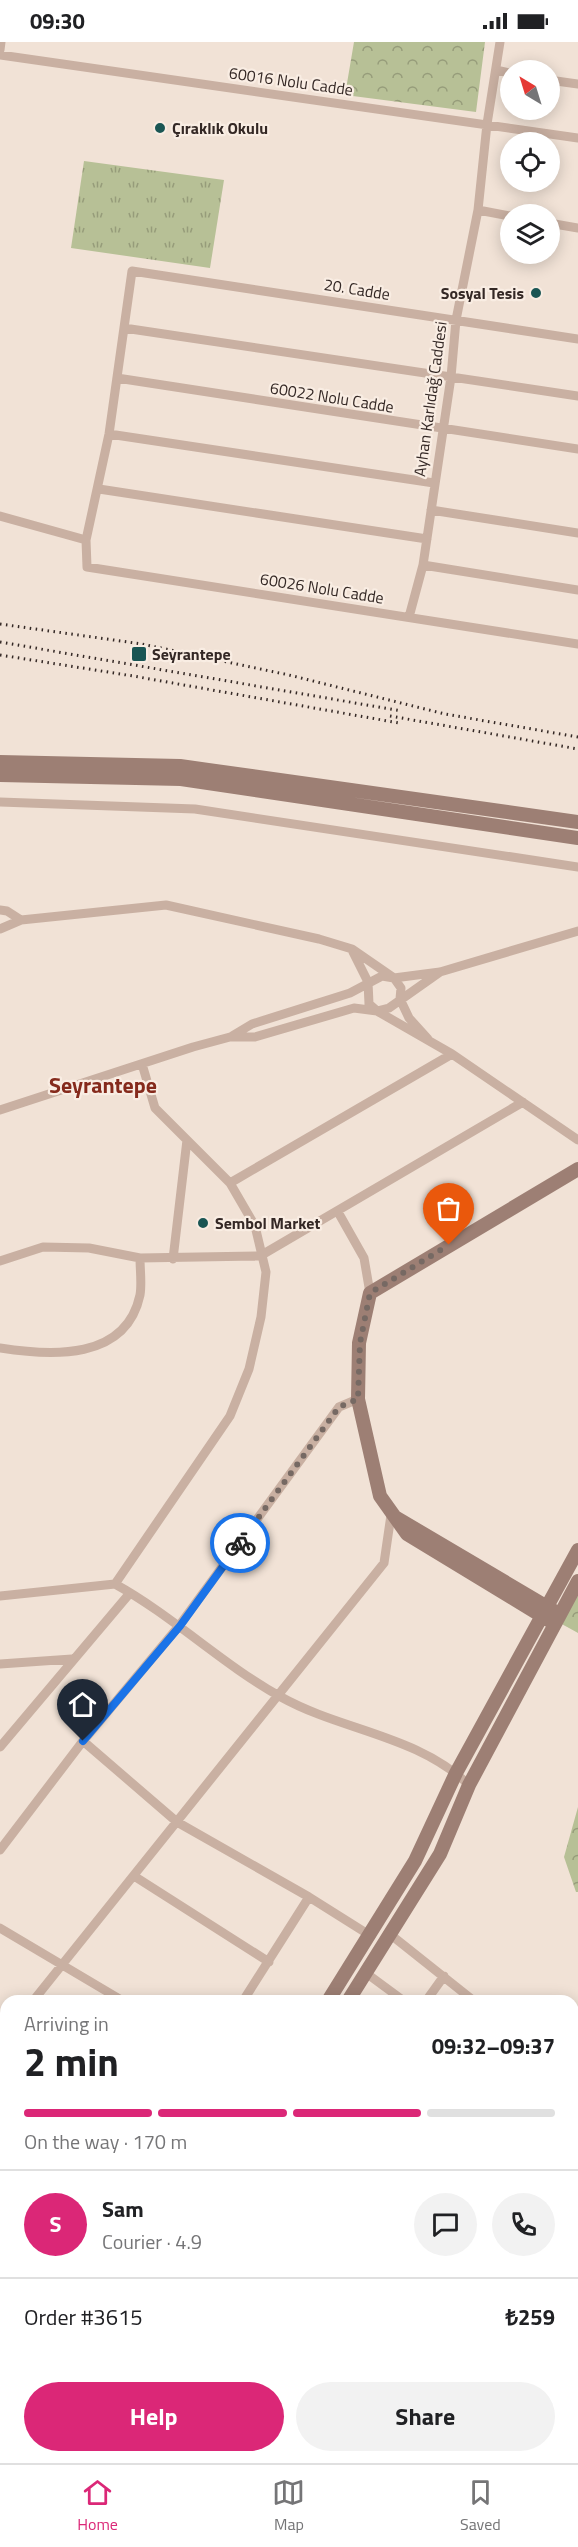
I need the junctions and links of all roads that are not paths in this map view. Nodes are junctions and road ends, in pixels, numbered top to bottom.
1 (1, 42) edge
2 (500, 42) edge
3 (0, 50) edge
4 (0, 55) edge
5 (496, 70) junction
6 (500, 71) edge
7 (560, 82) edge
8 (578, 84) edge
9 (487, 124) junction
10 (578, 138) edge
11 (478, 210) junction
12 (500, 214) edge
13 (560, 225) edge
14 (578, 228) edge
15 (456, 320) junction
16 (124, 328) junction
17 (578, 339) edge
18 (451, 376) junction
19 (117, 378) junction
20 (578, 396) edge
21 (441, 429) junction
22 (109, 434) junction
23 (578, 449) edge
24 (434, 483) junction
25 (99, 489) junction
26 (431, 510) junction
27 (0, 516) edge
28 (578, 534) edge
29 (426, 539) junction
30 (86, 540) junction
31 (423, 565) junction
32 (578, 590) edge
33 (409, 617) junction
34 (578, 644) edge
35 (0, 762) edge
36 (0, 775) edge
37 (0, 801) edge
38 (578, 822) edge
39 (578, 838) edge
40 (578, 867) edge
41 (0, 910) edge
42 (21, 920) junction
43 (0, 929) edge
44 (578, 931) edge
45 (351, 949) junction
46 (440, 972) junction
47 (394, 978) junction
48 (368, 982) junction
49 (400, 999) junction
50 (377, 1011) junction
51 (230, 1037) junction
52 (428, 1039) junction
53 (452, 1054) junction
54 (141, 1064) junction
55 (523, 1102) junction
56 (0, 1110) edge
57 (187, 1140) junction
58 (578, 1140) edge
59 (575, 1174) edge
60 (230, 1183) junction
61 (338, 1212) junction
62 (260, 1256) junction
63 (140, 1258) junction
64 (173, 1259) junction
65 (0, 1261) edge
66 (370, 1293) junction
67 (0, 1348) edge
68 (358, 1399) junction
69 (391, 1515) junction
70 (578, 1550) edge
71 (578, 1581) edge
72 (115, 1584) junction
73 (130, 1593) junction
74 (0, 1596) edge
75 (545, 1611) junction
76 (558, 1619) junction
77 (180, 1626) junction
78 (72, 1659) junction
79 (0, 1664) edge
80 (279, 1696) junction
81 (83, 1741) junction
82 (0, 1747) edge
83 (456, 1773) junction
84 (469, 1785) junction
85 (177, 1822) junction
86 (0, 1850) edge
87 (134, 1876) junction
88 (309, 1897) junction
89 (0, 1928) edge
90 (392, 1935) junction
91 (371, 1936) junction
92 (269, 1962) junction
93 (63, 1965) junction
94 (366, 1972) junction
95 (444, 1976) junction
96 (38, 1995) edge
97 (113, 1995) edge
98 (247, 1995) edge
99 (332, 1995) edge
100 (352, 1995) edge
101 (396, 1995) edge
102 (430, 1995) edge
103 (467, 1995) edge

1 - 3 street
2 - 5 street, Ayhan Karlıdağ Caddesi
4 - 9 street, 60016 Nolu Cadde
5 - 6 street
5 - 9 street, Ayhan Karlıdağ Caddesi
7 - 8 street
9 - 10 street, 60016 Nolu Cadde
9 - 11 street, Ayhan Karlıdağ Caddesi
11 - 12 street
11 - 15 street, Ayhan Karlıdağ Caddesi
13 - 14 street
15 - 16 street, 20. Cadde
15 - 17 street, 20. Cadde
15 - 18 street, Ayhan Karlıdağ Caddesi
16 - 18 street
16 - 19 street
18 - 20 street
18 - 21 street, Ayhan Karlıdağ Caddesi
19 - 21 street, 60022 Nolu Cadde
19 - 22 street
21 - 23 street, 60022 Nolu Cadde
21 - 24 street, Ayhan Karlıdağ Caddesi
22 - 24 street
22 - 25 street
24 - 26 street, Ayhan Karlıdağ Caddesi
25 - 29 street
25 - 30 street
26 - 28 street
26 - 29 street, Ayhan Karlıdağ Caddesi
27 - 30 street
29 - 31 street, Ayhan Karlıdağ Caddesi
30 - 33 street, 60026 Nolu Cadde
31 - 32 street
31 - 33 street, Ayhan Karlıdağ Caddesi
33 - 34 street, 60026 Nolu Cadde
35 - 38 street
36 - 39 street
37 - 40 street
41 - 42 street
42 - 43 street
42 - 45 street
44 - 46 street
45 - 47 street
45 - 48 street
46 - 47 street
46 - 49 street
47 - 48 street
47 - 49 street
48 - 50 street
48 - 51 street
49 - 50 street
49 - 52 street
50 - 51 street
50 - 52 street
51 - 54 street
52 - 53 street
53 - 55 street
53 - 60 street
54 - 56 street
54 - 57 street
55 - 58 street
55 - 61 street
57 - 60 street
57 - 64 street
59 - 66 street
60 - 62 street
61 - 62 street
61 - 66 street
62 - 64 street
62 - 72 street
63 - 64 street
63 - 65 street
63 - 67 street
66 - 68 street
68 - 69 street
68 - 77 street
69 - 75 street
69 - 80 street
70 - 75 street
71 - 76 street
72 - 73 street
72 - 74 street
73 - 77 street
73 - 78 street
75 - 76 street
75 - 83 street
76 - 84 street
77 - 80 street
77 - 81 street
78 - 79 street
78 - 82 street
80 - 83 street
80 - 85 street
81 - 85 street
81 - 86 street
83 - 84 street
83 - 91 street
84 - 90 street
85 - 87 street
85 - 88 street
87 - 92 street
87 - 93 street
88 - 91 street
88 - 92 street
89 - 93 street
90 - 94 street
90 - 95 street
91 - 99 street
92 - 98 street
93 - 96 street
93 - 97 street
94 - 100 street
94 - 101 street
95 - 102 street
95 - 103 street

